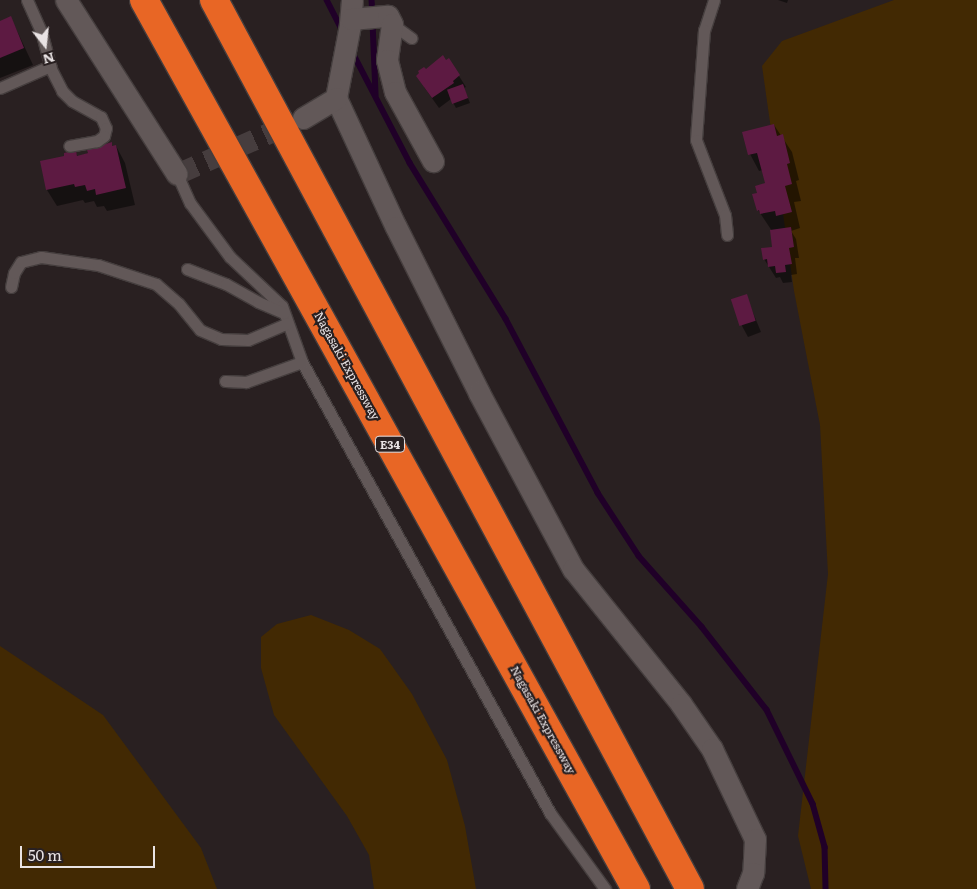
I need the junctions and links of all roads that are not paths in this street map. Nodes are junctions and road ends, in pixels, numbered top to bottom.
1 (27, 0) edge
2 (66, 0) edge
3 (144, 0) edge
4 (214, 0) edge
5 (714, 0) edge
6 (353, 16) edge
7 (388, 20) junction
8 (411, 38) dead end
9 (50, 66) junction
10 (0, 88) edge
11 (336, 98) junction
12 (303, 118) tunnel mouth
13 (69, 146) dead end
14 (433, 161) dead end
15 (177, 174) joint
16 (727, 235) dead end
17 (187, 269) dead end
18 (11, 287) dead end
19 (286, 318) junction
20 (302, 362) junction
21 (225, 381) dead end
22 (605, 889) edge
23 (636, 889) edge
24 (690, 889) edge
25 (747, 889) edge

1 - 9 lane
2 - 15 street
3 - 23 highway, Nagasaki Expressway / E34
4 - 24 highway
5 - 16 lane
6 - 7 street
6 - 11 street
7 - 8 lane
7 - 14 street
9 - 10 lane
9 - 13 lane
11 - 12 street
11 - 25 street
15 - 19 lane
17 - 19 lane
18 - 19 lane
19 - 20 lane
20 - 21 lane
20 - 22 lane

